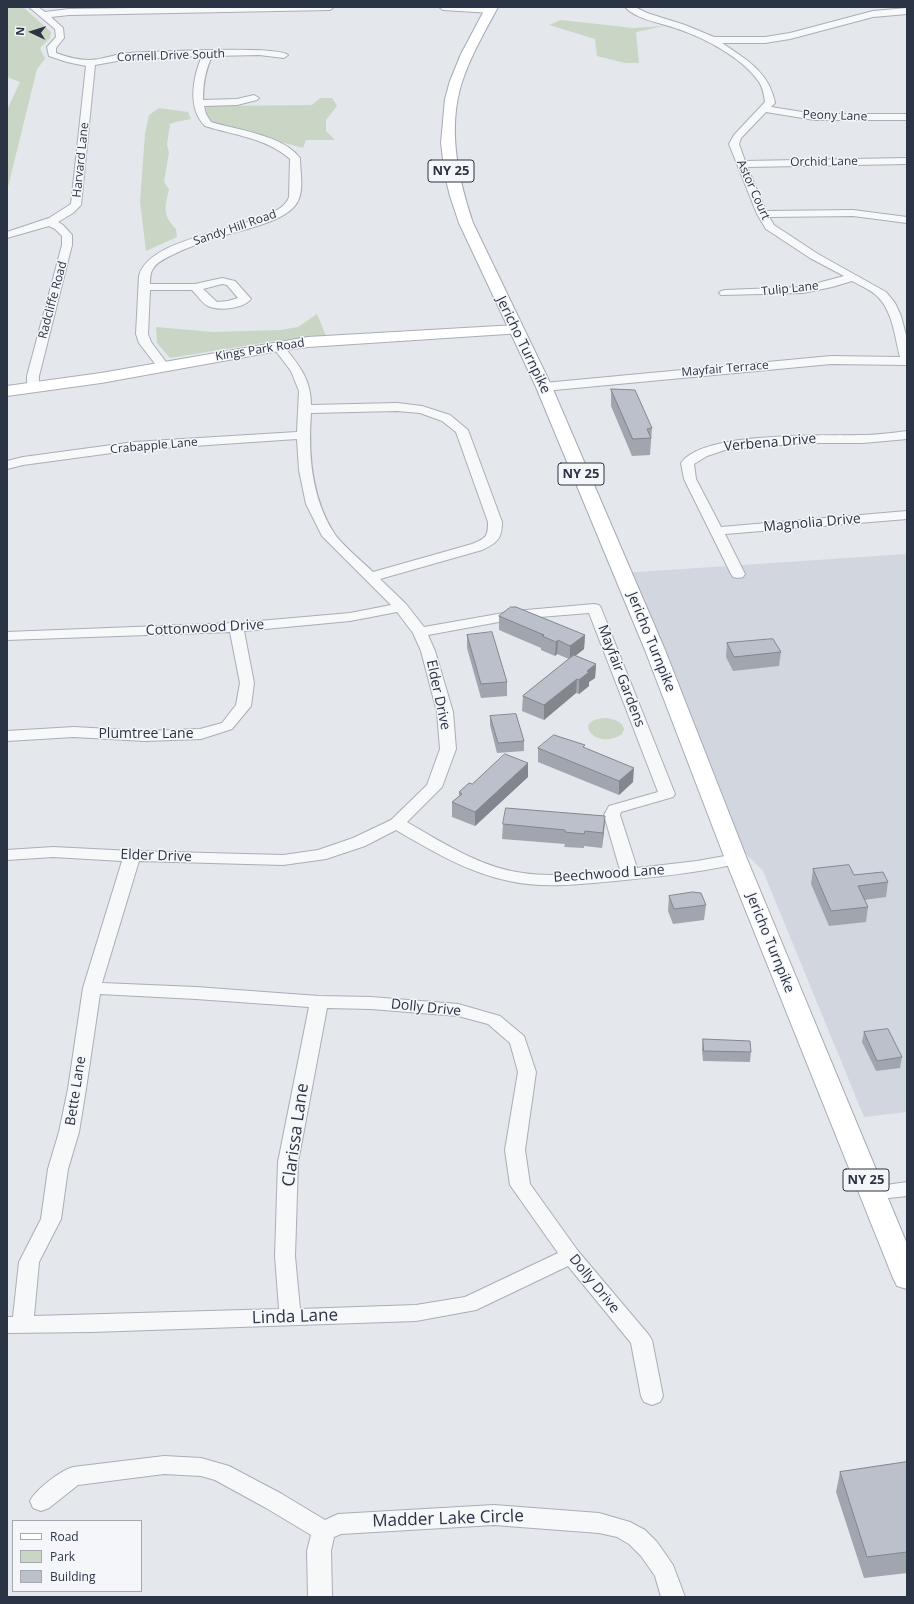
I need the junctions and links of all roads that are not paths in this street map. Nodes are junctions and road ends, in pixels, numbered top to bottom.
1 (33, 7) edge
2 (330, 7) edge
3 (443, 7) edge
4 (629, 7) edge
5 (209, 8) edge
6 (491, 8) edge
7 (907, 11) edge
8 (46, 15) junction
9 (713, 40) junction
10 (208, 54) junction
11 (284, 55) dead end
12 (91, 63) junction
13 (254, 98) dead end
14 (200, 103) junction
15 (763, 109) junction
16 (907, 117) edge
17 (907, 161) edge
18 (741, 164) junction
19 (762, 214) junction
20 (907, 220) edge
21 (49, 222) junction
22 (7, 235) edge
23 (853, 277) junction
24 (145, 287) junction
25 (195, 287) dead end
26 (725, 293) dead end
27 (516, 330) junction
28 (278, 346) junction
29 (907, 360) edge
30 (163, 366) junction
31 (544, 387) junction
32 (33, 388) junction
33 (7, 391) edge
34 (305, 409) junction
35 (303, 435) junction
36 (907, 435) edge
37 (7, 465) edge
38 (907, 515) edge
39 (718, 531) junction
40 (738, 574) dead end
41 (370, 577) junction
42 (401, 607) junction
43 (236, 627) junction
44 (420, 632) junction
45 (7, 636) edge
46 (7, 736) edge
47 (397, 823) junction
48 (7, 855) edge
49 (132, 856) junction
50 (736, 859) junction
51 (630, 874) junction
52 (92, 988) junction
53 (319, 1002) junction
54 (907, 1189) edge
55 (872, 1193) junction
56 (571, 1256) junction
57 (907, 1278) edge
58 (290, 1317) junction
59 (15, 1324) edge
60 (652, 1396) dead end
61 (41, 1501) dead end
62 (324, 1531) junction
63 (320, 1597) edge
64 (673, 1597) edge

1 - 8 street, Cornell Drive South
2 - 5 street
3 - 6 street
4 - 9 street
5 - 8 street
6 - 27 main road, Jericho Turnpike / NY 25
7 - 9 street
8 - 12 street, Cornell Drive South
9 - 15 street, Astor Court
10 - 11 street, Cornell Drive South
10 - 12 street, Cornell Drive South
10 - 14 street, Sandy Hill Road
12 - 21 street, Harvard Lane
13 - 14 street
14 - 24 street, Sandy Hill Road
15 - 16 street, Peony Lane
15 - 18 street, Astor Court
17 - 18 street, Orchid Lane
18 - 19 street, Astor Court
19 - 20 street
19 - 23 street, Astor Court
21 - 22 street, Harvard Lane
21 - 32 street, Radcliffe Road
23 - 26 street, Tulip Lane
23 - 29 street, Astor Court
24 - 25 street
24 - 30 street, Sandy Hill Road
27 - 28 main road, Kings Park Road
27 - 31 main road, Jericho Turnpike / NY 25
28 - 30 main road, Kings Park Road
28 - 34 street, Elder Drive
29 - 31 street, Mayfair Terrace
30 - 32 main road, Kings Park Road
31 - 50 main road, Jericho Turnpike / NY 25
32 - 33 main road, Kings Park Road
34 - 35 street, Elder Drive
34 - 41 street
35 - 37 street, Crabapple Lane
35 - 41 street, Elder Drive
36 - 39 street, Verbena Drive
38 - 39 street, Magnolia Drive
39 - 40 street, Verbena Drive
41 - 42 street, Elder Drive
42 - 43 street, Cottonwood Drive
42 - 44 street, Elder Drive
43 - 45 street, Cottonwood Drive
43 - 46 street, Plumtree Lane
44 - 47 street, Elder Drive
44 - 51 street, Mayfair Gardens
47 - 49 street, Elder Drive
47 - 51 street, Beechwood Lane
48 - 49 street, Elder Drive
49 - 52 street, Bette Lane
50 - 51 street, Beechwood Lane
50 - 55 main road, Jericho Turnpike / NY 25
52 - 53 street, Dolly Drive
52 - 59 street, Bette Lane
53 - 56 street, Dolly Drive
53 - 58 street, Clarissa Lane
54 - 55 street
55 - 57 main road, Jericho Turnpike / NY 25
56 - 58 street, Linda Lane
56 - 60 street, Dolly Drive
58 - 59 street, Linda Lane
61 - 62 street
62 - 63 street
62 - 64 street, Madder Lake Circle

